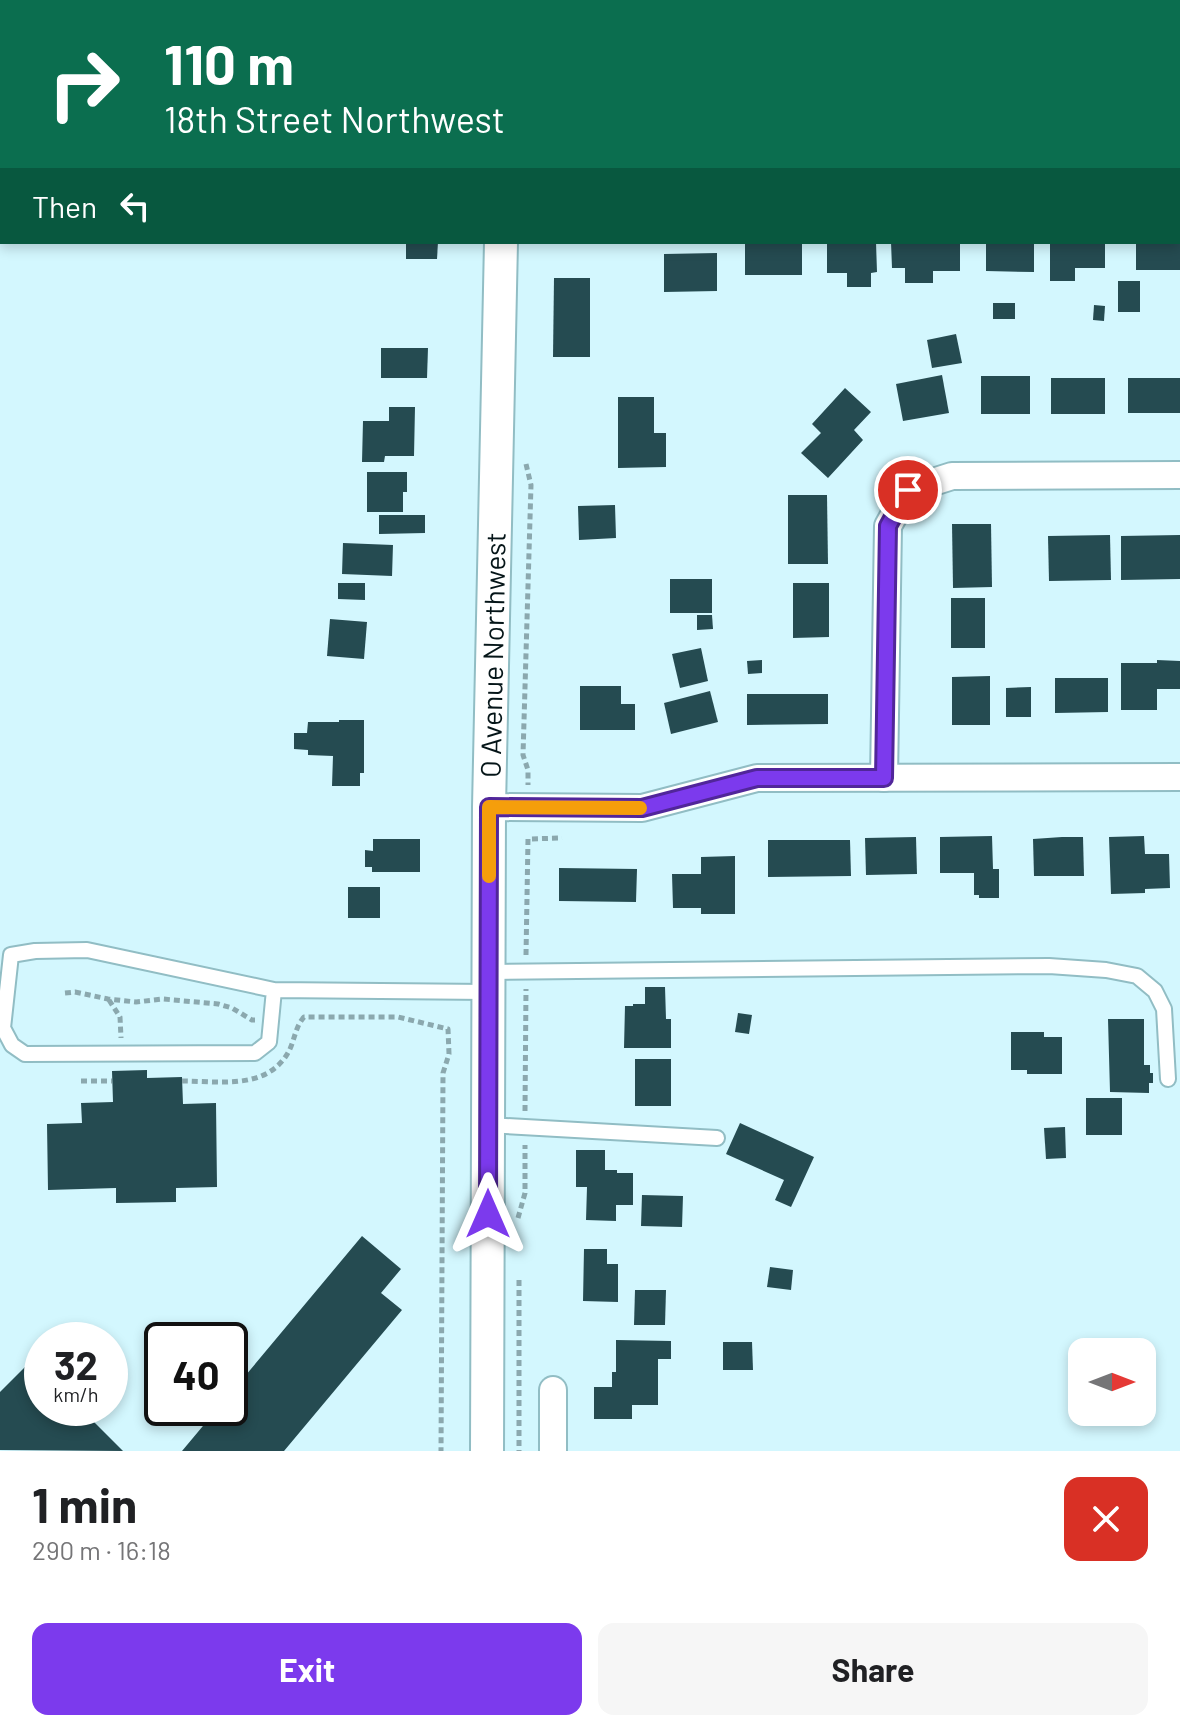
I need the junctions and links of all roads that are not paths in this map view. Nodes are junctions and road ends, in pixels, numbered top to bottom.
1 (501, 244) edge
2 (1180, 475) edge
3 (1180, 777) edge
4 (884, 778) junction
5 (489, 807) junction
6 (489, 982) junction
7 (274, 990) junction
8 (1168, 1079) dead end
9 (488, 1125) junction
10 (717, 1138) dead end
11 (553, 1390) dead end
12 (487, 1451) edge
13 (553, 1451) edge

1 - 5 street, O Avenue Northwest
2 - 4 street
3 - 4 street
4 - 5 street
5 - 6 street, O Avenue Northwest
6 - 7 lane
6 - 8 lane
6 - 9 street, O Avenue Northwest
7 - 7 lane
9 - 10 lane
9 - 12 street, O Avenue Northwest
11 - 13 street

